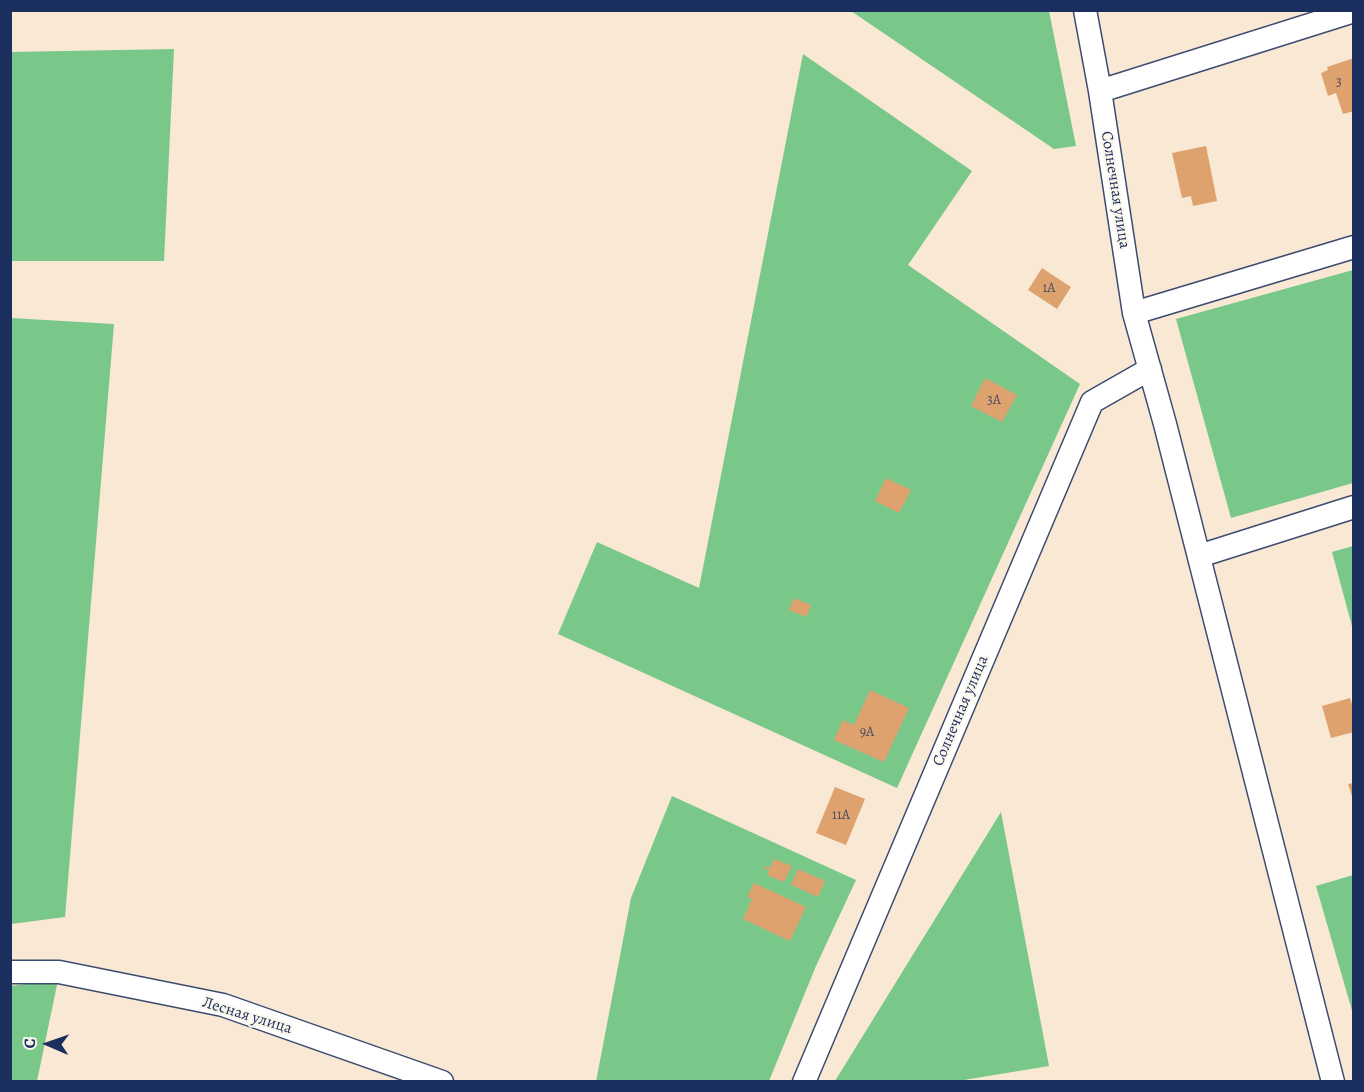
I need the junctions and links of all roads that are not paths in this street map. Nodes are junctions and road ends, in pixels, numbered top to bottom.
1 (1085, 10) edge
2 (1353, 11) edge
3 (1100, 91) junction
4 (1353, 247) edge
5 (1134, 313) junction
6 (1150, 369) junction
7 (1353, 507) edge
8 (1198, 556) junction
9 (10, 972) edge
10 (442, 1082) edge
11 (804, 1082) edge
12 (1333, 1082) edge

1 - 3 street, Солнечная улица
2 - 3 street
3 - 5 street, Солнечная улица
4 - 5 street
5 - 6 street, Солнечная улица
6 - 8 street, Солнечная улица
6 - 11 street, Солнечная улица
7 - 8 street
8 - 12 street, Солнечная улица
9 - 10 street, Лесная улица

